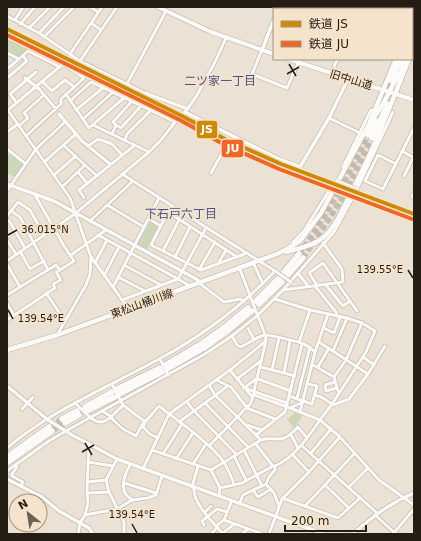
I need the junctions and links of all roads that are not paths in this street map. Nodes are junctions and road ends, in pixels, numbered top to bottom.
1 (23, 7) edge
2 (35, 7) edge
3 (50, 7) edge
4 (64, 7) edge
5 (74, 7) edge
6 (90, 7) edge
7 (102, 7) edge
8 (117, 7) edge
9 (158, 7) edge
10 (166, 11) junction
11 (98, 12) junction
12 (7, 16) edge
13 (14, 20) junction
14 (273, 22) edge
15 (91, 23) junction
16 (20, 24) junction
17 (29, 28) junction
18 (101, 30) junction
19 (38, 33) junction
20 (44, 37) junction
21 (226, 38) junction
22 (262, 50) junction
23 (7, 53) edge
24 (273, 53) edge
25 (70, 54) junction
26 (23, 56) junction
27 (20, 59) junction
28 (337, 60) edge
29 (396, 60) edge
30 (400, 60) edge
31 (407, 60) edge
32 (80, 61) junction
33 (299, 61) edge
34 (60, 67) junction
35 (402, 67) dead end
36 (7, 69) edge
37 (36, 72) dead end
38 (332, 74) junction
39 (7, 78) edge
40 (26, 79) junction
41 (348, 79) junction
42 (42, 81) junction
43 (392, 81) tunnel mouth
44 (127, 84) junction
45 (74, 87) junction
46 (38, 88) junction
47 (103, 88) junction
48 (383, 90) junction
49 (389, 91) junction
50 (113, 92) junction
51 (66, 94) junction
52 (396, 94) junction
53 (44, 95) junction
54 (125, 97) junction
55 (414, 98) edge
56 (70, 101) junction
57 (132, 101) junction
58 (17, 103) junction
59 (388, 104) tunnel mouth
60 (141, 106) junction
61 (56, 109) junction
62 (76, 110) junction
63 (151, 110) junction
64 (9, 111) edge
65 (187, 111) junction
66 (374, 111) junction
67 (393, 112) dead end
68 (60, 114) dead end
69 (7, 116) edge
70 (330, 118) junction
71 (83, 119) junction
72 (375, 120) dead end
73 (65, 122) junction
74 (175, 122) junction
75 (386, 123) junction
76 (369, 124) junction
77 (18, 125) junction
78 (93, 125) junction
79 (116, 125) junction
80 (414, 128) edge
81 (7, 132) edge
82 (360, 133) junction
83 (76, 134) junction
84 (112, 134) junction
85 (26, 136) junction
86 (125, 140) junction
87 (63, 145) junction
88 (135, 145) junction
89 (88, 146) junction
90 (36, 149) junction
91 (8, 151) edge
92 (402, 151) junction
93 (149, 152) junction
94 (374, 153) junction
95 (122, 155) junction
96 (378, 155) junction
97 (7, 156) edge
98 (76, 156) junction
99 (414, 158) edge
100 (44, 162) junction
101 (26, 164) junction
102 (110, 164) junction
103 (396, 164) junction
104 (85, 165) junction
105 (78, 172) junction
106 (211, 173) dead end
107 (122, 174) junction
108 (54, 175) junction
109 (97, 176) junction
110 (404, 176) dead end
111 (363, 180) junction
112 (133, 181) junction
113 (87, 183) junction
114 (7, 184) edge
115 (12, 185) junction
116 (62, 187) junction
117 (330, 189) junction
118 (7, 191) edge
119 (35, 193) junction
120 (353, 197) junction
121 (84, 198) dead end
122 (159, 198) junction
123 (107, 205) junction
124 (171, 206) junction
125 (11, 211) junction
126 (168, 212) junction
127 (76, 213) junction
128 (7, 216) edge
129 (414, 217) edge
130 (149, 219) junction
131 (7, 220) edge
132 (179, 220) junction
133 (90, 221) junction
134 (161, 226) junction
135 (144, 227) junction
136 (190, 227) junction
137 (54, 228) junction
138 (206, 228) junction
139 (106, 230) junction
140 (202, 234) junction
141 (44, 235) junction
142 (98, 235) junction
143 (7, 240) edge
144 (107, 240) junction
145 (34, 242) junction
146 (215, 242) junction
147 (323, 243) junction
148 (86, 244) junction
149 (135, 246) junction
150 (293, 246) junction
151 (119, 247) junction
152 (24, 248) junction
153 (226, 250) junction
154 (20, 251) junction
155 (163, 251) junction
156 (131, 253) junction
157 (247, 253) junction
158 (16, 254) junction
159 (277, 254) junction
160 (71, 255) junction
161 (301, 256) tunnel mouth
162 (175, 257) junction
163 (237, 257) junction
164 (91, 258) junction
165 (259, 260) junction
166 (7, 261) edge
167 (44, 261) junction
168 (253, 262) junction
169 (187, 263) junction
170 (7, 264) edge
171 (95, 264) junction
172 (218, 264) junction
173 (124, 265) junction
174 (240, 267) junction
175 (48, 270) junction
176 (60, 270) junction
177 (199, 270) junction
178 (275, 271) junction
179 (183, 272) junction
180 (298, 273) junction
181 (286, 274) dead end
182 (104, 276) junction
183 (118, 277) junction
184 (178, 279) junction
185 (281, 280) dead end
186 (291, 282) junction
187 (336, 282) junction
188 (199, 283) junction
189 (263, 284) junction
190 (325, 284) junction
191 (161, 285) junction
192 (316, 285) junction
193 (190, 286) junction
194 (308, 286) junction
195 (20, 287) junction
196 (113, 287) junction
197 (284, 290) junction
198 (146, 291) junction
199 (46, 293) junction
200 (7, 295) edge
201 (250, 296) junction
202 (275, 299) junction
203 (122, 300) junction
204 (244, 301) junction
205 (350, 301) junction
206 (258, 302) dead end
207 (7, 303) edge
208 (128, 309) junction
209 (250, 310) dead end
210 (310, 310) junction
211 (357, 311) dead end
212 (328, 314) junction
213 (14, 315) junction
214 (258, 315) junction
215 (338, 316) junction
216 (347, 318) junction
217 (7, 320) edge
218 (65, 321) junction
219 (362, 324) junction
220 (248, 328) dead end
221 (324, 328) junction
222 (375, 331) junction
223 (380, 334) dead end
224 (57, 335) junction
225 (265, 335) junction
226 (232, 336) junction
227 (195, 338) junction
228 (279, 338) junction
229 (254, 340) junction
230 (266, 341) junction
231 (290, 341) junction
232 (318, 342) junction
233 (301, 343) junction
234 (385, 346) dead end
235 (202, 348) junction
236 (310, 348) junction
237 (328, 348) junction
238 (7, 350) edge
239 (333, 351) junction
240 (315, 352) junction
241 (363, 357) junction
242 (160, 359) junction
243 (262, 360) junction
244 (346, 360) junction
245 (313, 364) junction
246 (374, 365) junction
247 (261, 367) junction
248 (357, 367) junction
249 (318, 368) junction
250 (296, 369) junction
251 (164, 370) junction
252 (230, 370) junction
253 (272, 370) junction
254 (303, 372) junction
255 (284, 373) junction
256 (368, 374) junction
257 (295, 376) junction
258 (334, 377) junction
259 (237, 379) junction
260 (258, 379) junction
261 (216, 380) junction
262 (335, 382) junction
263 (112, 384) junction
264 (308, 384) junction
265 (209, 385) junction
266 (7, 386) edge
267 (228, 386) junction
268 (244, 388) junction
269 (336, 388) junction
270 (255, 391) junction
271 (291, 391) junction
272 (339, 393) junction
273 (216, 395) junction
274 (314, 395) junction
275 (289, 396) junction
276 (33, 397) dead end
277 (253, 397) junction
278 (297, 398) junction
279 (121, 401) junction
280 (303, 401) junction
281 (187, 402) junction
282 (27, 403) junction
283 (75, 403) junction
284 (205, 403) junction
285 (332, 404) junction
286 (123, 405) junction
287 (288, 406) junction
288 (247, 408) junction
289 (22, 409) dead end
290 (86, 409) dead end
291 (102, 411) junction
292 (194, 411) junction
293 (300, 412) junction
294 (78, 413) dead end
295 (169, 414) junction
296 (90, 417) junction
297 (112, 417) junction
298 (238, 417) junction
299 (276, 419) junction
300 (48, 420) junction
301 (320, 420) junction
302 (64, 421) tunnel mouth
303 (145, 421) junction
304 (180, 423) junction
305 (245, 424) junction
306 (228, 427) junction
307 (331, 429) junction
308 (262, 430) junction
309 (66, 431) junction
310 (193, 433) junction
311 (256, 435) junction
312 (219, 436) junction
313 (291, 436) junction
314 (340, 436) junction
315 (158, 438) junction
316 (307, 438) junction
317 (261, 440) junction
318 (255, 443) junction
319 (89, 445) junction
320 (207, 445) junction
321 (302, 446) junction
322 (248, 447) junction
323 (7, 448) edge
324 (298, 448) junction
325 (152, 450) junction
326 (244, 450) junction
327 (311, 453) junction
328 (355, 453) junction
329 (163, 454) junction
330 (292, 454) junction
331 (235, 455) junction
332 (7, 457) edge
333 (117, 459) junction
334 (176, 459) junction
335 (319, 461) junction
336 (7, 462) edge
337 (88, 462) junction
338 (223, 462) junction
339 (193, 464) junction
340 (15, 465) junction
341 (130, 465) junction
342 (113, 466) junction
343 (198, 466) junction
344 (274, 466) junction
345 (368, 468) junction
346 (143, 469) junction
347 (211, 470) junction
348 (7, 471) edge
349 (309, 472) junction
350 (335, 475) junction
351 (162, 476) junction
352 (256, 476) junction
353 (7, 479) edge
354 (106, 480) junction
355 (246, 480) junction
356 (87, 482) junction
357 (124, 483) junction
358 (234, 484) junction
359 (266, 484) junction
360 (325, 485) junction
361 (21, 486) junction
362 (262, 486) junction
363 (193, 487) junction
364 (220, 488) junction
365 (349, 488) junction
366 (271, 489) junction
367 (253, 490) junction
368 (109, 492) junction
369 (88, 493) junction
370 (156, 493) junction
371 (414, 493) edge
372 (219, 495) junction
373 (404, 497) junction
374 (282, 498) junction
375 (360, 498) junction
376 (132, 500) junction
377 (232, 500) junction
378 (240, 502) junction
379 (414, 505) edge
380 (211, 506) dead end
381 (279, 506) junction
382 (304, 506) junction
383 (349, 508) junction
384 (117, 509) junction
385 (414, 509) edge
386 (204, 512) junction
387 (227, 512) junction
388 (376, 514) junction
389 (85, 515) junction
390 (208, 516) junction
391 (275, 516) junction
392 (224, 520) junction
393 (80, 523) junction
394 (234, 524) junction
395 (204, 525) dead end
396 (217, 527) junction
397 (249, 529) junction
398 (395, 533) edge
399 (78, 534) edge
400 (93, 534) edge
401 (124, 534) edge
402 (211, 534) edge
403 (222, 534) edge
404 (242, 534) edge
405 (262, 534) edge
406 (269, 534) edge
407 (324, 534) edge
408 (353, 534) edge

1 - 13 street
2 - 16 street
3 - 17 street
4 - 19 street
5 - 20 street
6 - 11 street
7 - 11 street
8 - 18 street
9 - 10 main road
10 - 21 main road
10 - 44 street
11 - 15 street
12 - 13 street
13 - 16 street
14 - 22 street
15 - 18 street
15 - 25 street
16 - 17 street
17 - 19 street
18 - 32 street
19 - 20 street
20 - 25 street
21 - 22 main road
21 - 65 street
22 - 24 main road
22 - 33 street
23 - 27 street
25 - 32 street
26 - 27 street
26 - 34 street
26 - 39 street
27 - 36 street
28 - 38 street
29 - 48 main road, 東松山桶川線
30 - 43 highway
31 - 35 highway
31 - 49 main road
31 - 52 main road, 東松山桶川線
32 - 44 street
33 - 38 main road, 旧中山道
34 - 42 street
34 - 45 street
37 - 40 street
38 - 41 main road, 旧中山道
40 - 46 street
40 - 58 street
41 - 48 main road, 旧中山道
41 - 70 street
42 - 45 street
42 - 46 street
44 - 65 street
45 - 51 street
46 - 53 street
46 - 58 street
47 - 50 street
47 - 56 street
47 - 62 street
48 - 49 main road, 旧中山道
48 - 66 main road, 東松山桶川線
49 - 52 main road, 旧中山道
49 - 76 main road
50 - 54 street
50 - 71 street
51 - 56 street
51 - 61 street
52 - 55 main road, 旧中山道
52 - 75 main road, 東松山桶川線
53 - 61 street
53 - 77 street
54 - 57 street
54 - 78 street
56 - 62 street
57 - 60 street
57 - 79 street
58 - 64 street
59 - 72 highway
60 - 63 street
60 - 79 street
61 - 85 street
62 - 71 street
63 - 74 street
63 - 86 street
64 - 69 street
64 - 77 street
65 - 70 street
65 - 74 street
66 - 76 main road, 東松山桶川線
66 - 82 street, 東松山桶川線
67 - 75 street
68 - 73 street
70 - 82 street
71 - 78 street
73 - 83 street
73 - 90 street
74 - 93 street
75 - 94 street
75 - 159 main road, 東松山桶川線
76 - 150 main road, 東松山桶川線
77 - 81 street
77 - 85 street
78 - 84 street
79 - 84 street
80 - 92 street
82 - 111 street, 東松山桶川線, bridge
83 - 87 street
83 - 89 street
84 - 86 street
85 - 90 street
86 - 88 street
87 - 98 street
87 - 100 street
88 - 93 street
88 - 95 street
89 - 95 street
89 - 102 street
90 - 100 street
90 - 101 street
91 - 97 street
91 - 101 street
92 - 99 street
92 - 103 street
93 - 107 street
94 - 96 street
94 - 111 street
95 - 102 street
96 - 103 street
96 - 111 street
98 - 104 street
98 - 108 street
99 - 110 street
100 - 108 street
101 - 115 street
102 - 109 street
103 - 111 street
104 - 105 street
104 - 109 street
105 - 113 street
105 - 116 street
106 - 117 street
107 - 112 street
107 - 127 street
108 - 116 street
109 - 113 street
112 - 122 street
112 - 123 street
113 - 121 street
114 - 115 street
115 - 118 street
115 - 119 street
116 - 127 street
117 - 120 street, bridge
117 - 150 street, 東松山桶川線
119 - 127 street
119 - 137 street
120 - 129 street
120 - 147 street
122 - 124 street
122 - 130 street
123 - 133 street
123 - 135 street
124 - 126 street
124 - 138 street
125 - 128 street
125 - 141 street
125 - 145 street
126 - 132 street
126 - 134 street
127 - 133 street
127 - 137 street
127 - 148 street
130 - 134 street
130 - 135 street
131 - 152 street
132 - 136 street
132 - 155 street
133 - 139 street
134 - 155 street
135 - 149 street
136 - 140 street
136 - 162 street
137 - 141 street
137 - 160 street
138 - 140 street
138 - 157 street
139 - 142 street
139 - 149 street
140 - 146 street
140 - 169 street
141 - 145 street
142 - 144 street
142 - 148 street
143 - 158 street
144 - 151 street
144 - 171 street
145 - 152 street
145 - 167 street
146 - 153 street
146 - 177 street
147 - 180 street
147 - 187 street
148 - 160 street
148 - 164 street
149 - 156 street
149 - 179 street
150 - 159 main road, 東松山桶川線
151 - 156 street
151 - 182 street
152 - 154 street
153 - 163 street
153 - 172 street
154 - 158 street
154 - 167 street
155 - 162 street
156 - 173 street
156 - 184 street
157 - 163 street
157 - 165 street
158 - 166 street
159 - 165 main road, 東松山桶川線
160 - 176 street
161 - 181 highway
162 - 169 street
163 - 172 street
164 - 171 street
164 - 218 street
165 - 168 main road, 東松山桶川線
165 - 178 street
167 - 175 street
168 - 174 main road, 東松山桶川線
168 - 189 street
169 - 177 street
169 - 179 street
170 - 195 street
171 - 182 street
172 - 177 street
173 - 183 street
173 - 191 street
174 - 188 main road, 東松山桶川線
174 - 201 street
175 - 176 street
175 - 195 street
176 - 199 street
178 - 186 street, bridge
178 - 189 street
179 - 184 street
179 - 188 street
180 - 186 street
180 - 194 street
182 - 196 street
183 - 196 street
183 - 198 street
184 - 191 street
184 - 193 street
185 - 206 highway
186 - 197 street
187 - 190 street
187 - 192 street
187 - 205 street
188 - 193 main road, 東松山桶川線
188 - 204 street
189 - 201 street
190 - 192 street
190 - 205 street
191 - 198 street
192 - 194 street
192 - 215 street
193 - 208 main road, 東松山桶川線
194 - 197 street
195 - 200 street
196 - 203 street
197 - 202 street
198 - 203 street
199 - 213 street
199 - 218 street
201 - 204 street
201 - 214 street
202 - 210 street
202 - 214 street
203 - 208 street
204 - 227 street
205 - 211 street
207 - 213 street
208 - 224 main road, 東松山桶川線
209 - 235 highway
210 - 212 street
210 - 233 street
212 - 215 street
212 - 221 street
213 - 217 street
214 - 225 street
214 - 226 street
215 - 216 street
215 - 221 street
216 - 219 street
216 - 239 street
218 - 224 street
219 - 222 street
219 - 244 street
220 - 229 street
221 - 232 street
222 - 223 street
222 - 241 street
224 - 238 main road, 東松山桶川線
225 - 228 street
225 - 229 street
225 - 230 street
226 - 229 street
226 - 235 street
227 - 235 street
227 - 242 street
228 - 231 street
228 - 253 street
230 - 243 street
230 - 252 street
231 - 233 street
231 - 255 street
232 - 237 street
232 - 240 street
233 - 236 street
233 - 250 street
234 - 246 street
235 - 251 highway
235 - 251 street
236 - 240 street
236 - 254 street
237 - 239 street
237 - 249 street
239 - 244 street
240 - 245 street
241 - 246 street
241 - 248 street
242 - 251 street
242 - 263 street
243 - 247 street
243 - 259 street
244 - 248 street
244 - 258 street
245 - 249 street
245 - 264 street
246 - 256 street
247 - 253 street
247 - 260 street
248 - 256 street
248 - 272 street
249 - 258 street
250 - 254 street
250 - 257 street
251 - 279 street
251 - 290 highway
252 - 259 street
252 - 261 street
253 - 255 street
254 - 278 street
255 - 257 street
256 - 285 street
257 - 271 street
258 - 262 street
259 - 268 street
260 - 268 street
260 - 270 street
260 - 271 street
261 - 265 street
261 - 267 street
262 - 269 street
262 - 269 street
263 - 279 street
263 - 283 street
264 - 274 street
264 - 280 street
265 - 273 street
265 - 281 street
266 - 282 street
267 - 273 street
267 - 288 street
268 - 270 street
268 - 277 street
269 - 272 street
270 - 277 street
270 - 287 street
271 - 275 street
272 - 285 street
273 - 284 street
273 - 298 street
274 - 280 street
274 - 285 street
275 - 278 street
275 - 287 street
276 - 282 street
277 - 287 street
277 - 288 street
278 - 280 street
279 - 286 street
279 - 291 street
280 - 287 street
280 - 293 street
281 - 292 street
281 - 295 street
282 - 289 street
282 - 300 street
283 - 296 street
283 - 300 street
284 - 292 street
284 - 306 street
285 - 301 street
286 - 297 street
286 - 303 street
287 - 293 street
287 - 299 street
288 - 298 street
288 - 299 street
291 - 296 street
291 - 297 street
292 - 304 street
292 - 312 street
293 - 301 street
294 - 302 highway
295 - 303 street
295 - 304 street
295 - 315 street
296 - 297 street
296 - 309 street
297 - 303 street
298 - 305 street
298 - 306 street
299 - 308 street
300 - 309 street
300 - 323 street
301 - 307 street
301 - 316 street
303 - 315 street
304 - 310 street
304 - 329 street
305 - 308 street
305 - 311 street
306 - 312 street
306 - 322 street
307 - 314 street
307 - 327 street
308 - 311 street
309 - 319 street
309 - 340 street
310 - 320 street
310 - 334 street
311 - 317 street
312 - 320 street
312 - 331 street
313 - 316 street
313 - 317 street
313 - 324 street
314 - 328 street
314 - 335 street
315 - 325 street
316 - 321 street
317 - 318 street
318 - 322 street
318 - 344 street
319 - 333 street
319 - 337 street
320 - 338 street
320 - 339 street
321 - 324 street
321 - 327 street
322 - 326 street
324 - 330 street
325 - 329 street
325 - 346 street
326 - 331 street
326 - 352 street
327 - 335 street
328 - 345 street
328 - 350 street
329 - 334 street
330 - 344 street
330 - 349 street
331 - 338 street
331 - 355 street
332 - 336 highway
333 - 341 street
333 - 342 street
334 - 339 street
335 - 349 street
335 - 350 street
337 - 342 street
337 - 356 street
338 - 347 street
338 - 358 street
339 - 343 street
340 - 348 street
340 - 361 street
341 - 346 street
341 - 357 street
342 - 354 street
343 - 347 street
343 - 363 street
344 - 352 street
344 - 359 street
345 - 365 street
345 - 373 street
346 - 351 street
347 - 364 street
349 - 374 street
350 - 360 street
350 - 365 street
351 - 363 street
351 - 370 street
352 - 355 street
352 - 362 street
353 - 361 street
354 - 356 street
354 - 368 street
355 - 358 street
356 - 369 street
357 - 370 street
357 - 376 street
358 - 364 street
359 - 362 street
359 - 366 street
360 - 382 street
360 - 383 street
361 - 393 street
362 - 367 street
363 - 372 street
363 - 386 street
364 - 372 street
365 - 375 street
366 - 367 street
366 - 381 street
367 - 378 street
368 - 369 street
368 - 384 street
369 - 389 street
370 - 376 street
371 - 373 street
372 - 377 street
373 - 379 street
373 - 388 street
374 - 381 street
374 - 382 street
375 - 383 street
375 - 388 street
376 - 384 street
377 - 378 street
377 - 387 street
378 - 391 street
380 - 386 street
381 - 391 street
382 - 383 street
384 - 389 street
384 - 401 street
385 - 398 street
386 - 390 street
387 - 390 street
387 - 392 street
388 - 398 street
388 - 408 street
389 - 393 street
390 - 395 street
390 - 396 street
391 - 406 street
391 - 407 street
392 - 394 street
392 - 396 street
393 - 399 street
393 - 400 street
394 - 397 street
394 - 403 street
396 - 402 street
396 - 403 street
397 - 404 street
397 - 405 street

